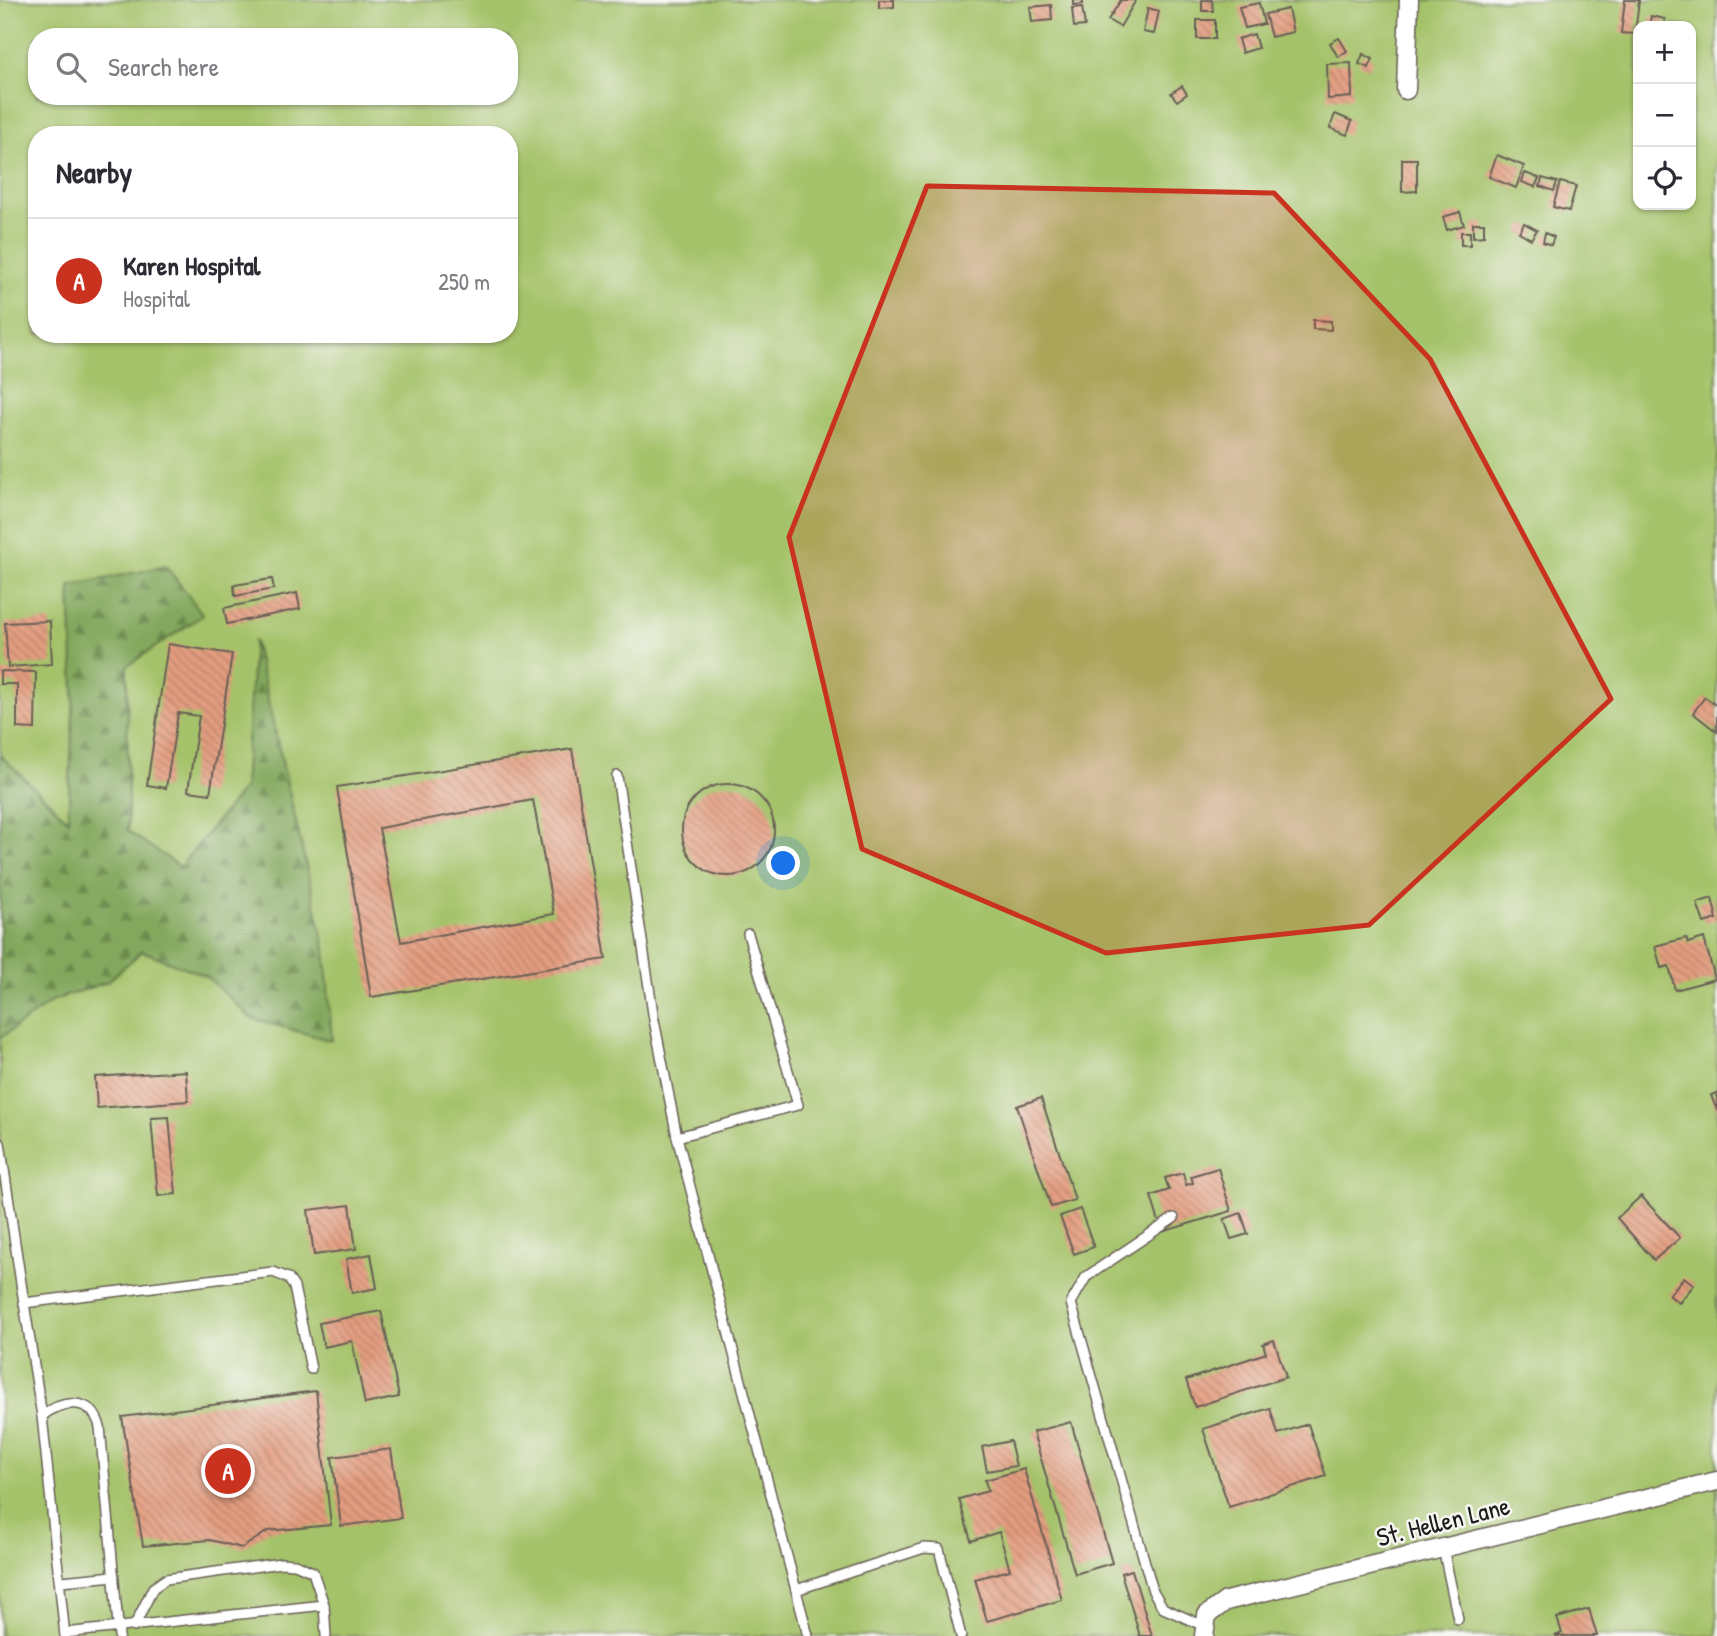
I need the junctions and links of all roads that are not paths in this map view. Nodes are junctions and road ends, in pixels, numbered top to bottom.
1 (1409, 0) edge
2 (1405, 90) dead end
3 (617, 776) dead end
4 (748, 934) dead end
5 (677, 1138) junction
6 (0, 1143) edge
7 (1174, 1218) dead end
8 (23, 1303) junction
9 (311, 1369) dead end
10 (42, 1416) junction
11 (1717, 1482) edge
12 (1443, 1548) junction
13 (114, 1576) junction
14 (61, 1580) junction
15 (796, 1590) junction
16 (324, 1605) junction
17 (1458, 1619) dead end
18 (134, 1628) junction
19 (1204, 1631) edge
20 (118, 1632) edge
21 (65, 1634) edge
22 (326, 1636) edge
23 (808, 1636) edge
24 (961, 1636) edge

1 - 2 street
3 - 5 lane
4 - 5 lane
5 - 15 lane
6 - 8 lane
7 - 19 lane
8 - 9 lane
8 - 10 lane
10 - 13 lane
10 - 14 lane
11 - 12 street, St. Hellen Lane
12 - 17 lane
12 - 19 street, St. Hellen Lane
13 - 14 lane
13 - 20 lane
14 - 21 lane
15 - 23 lane
15 - 24 lane
16 - 18 lane
16 - 18 lane
16 - 22 lane
18 - 20 lane
20 - 21 lane

